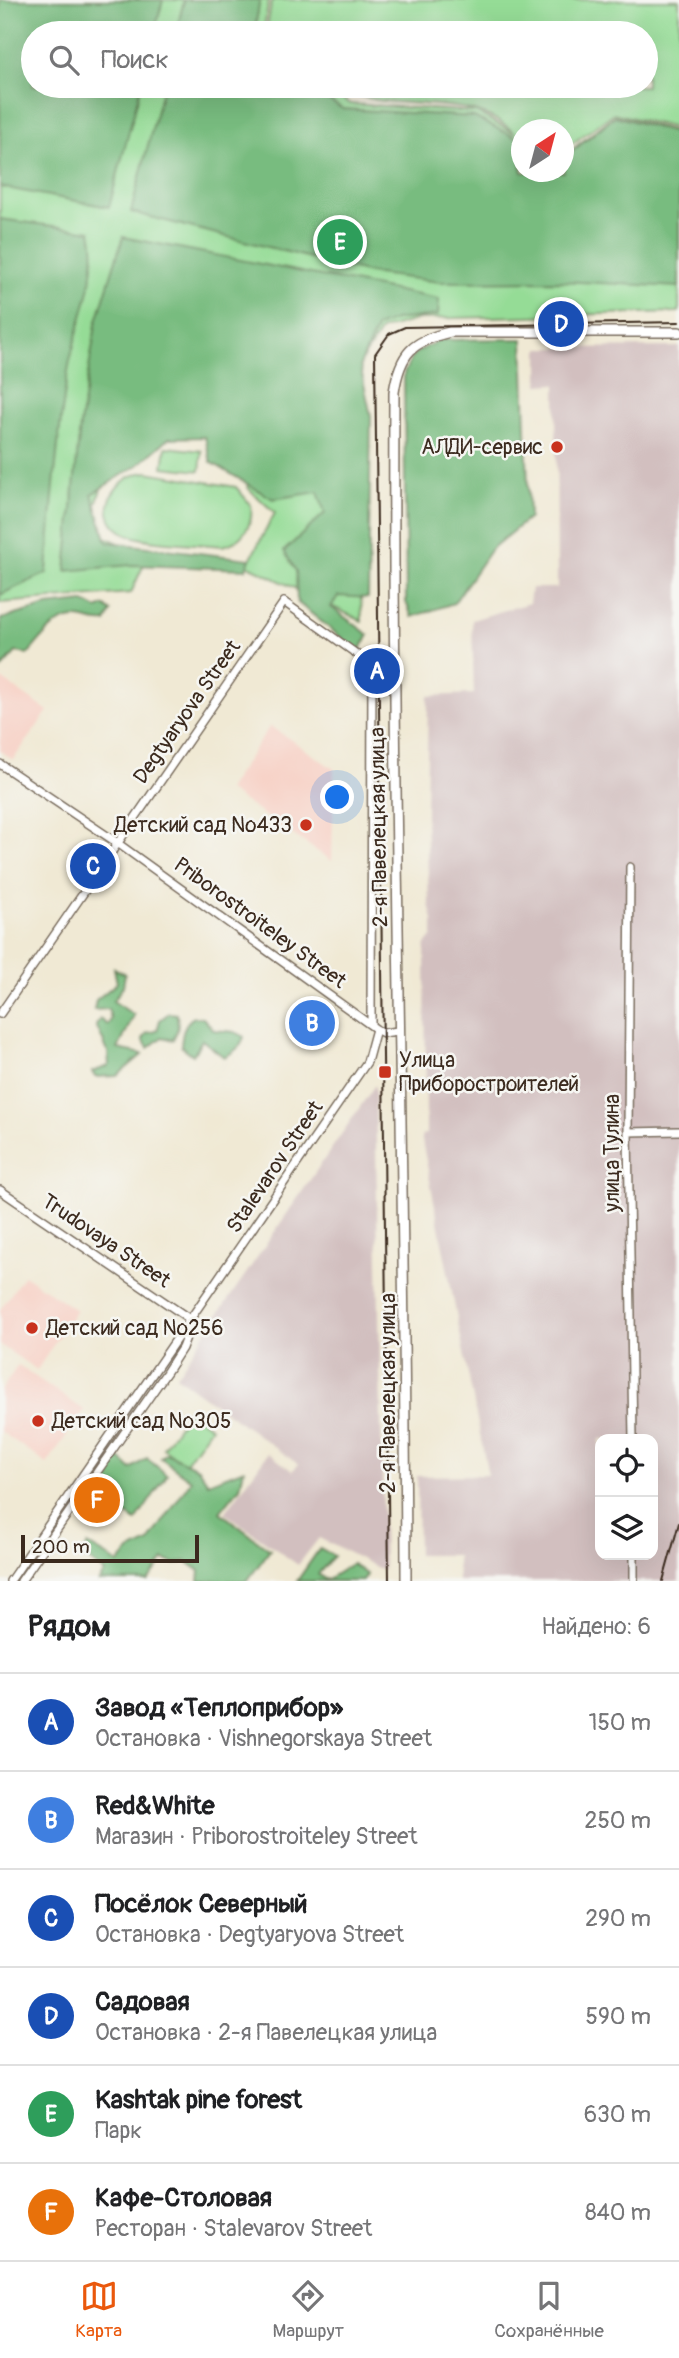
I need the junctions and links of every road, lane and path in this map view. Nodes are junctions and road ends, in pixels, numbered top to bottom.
1 (679, 332) edge
2 (284, 602) joint
3 (0, 764) edge
4 (118, 843) junction
5 (629, 867) dead end
6 (0, 1014) edge
7 (374, 1026) junction
8 (398, 1031) junction
9 (679, 1130) edge
10 (628, 1132) junction
11 (0, 1190) edge
12 (191, 1320) junction
13 (633, 1434) edge
14 (634, 1560) edge
15 (10, 1581) edge
16 (21, 1581) edge
17 (407, 1581) edge
18 (634, 1581) edge

1 - 8 main road, 2-я Павелецкая улица
2 - 4 street, Degtyaryova Street
2 - 7 street, Stalevarov Street
3 - 4 street, Priborostroiteley Street
4 - 6 street, Degtyaryova Street
4 - 7 street, Priborostroiteley Street
5 - 10 street, улица Тулина
7 - 8 street, Priborostroiteley Street
7 - 12 street, Stalevarov Street
8 - 17 main road, 2-я Павелецкая улица
9 - 10 street
10 - 13 street, улица Тулина
11 - 12 street, Trudovaya Street
12 - 15 street, Stalevarov Street
12 - 16 street, Stalevarov Street
14 - 18 street

